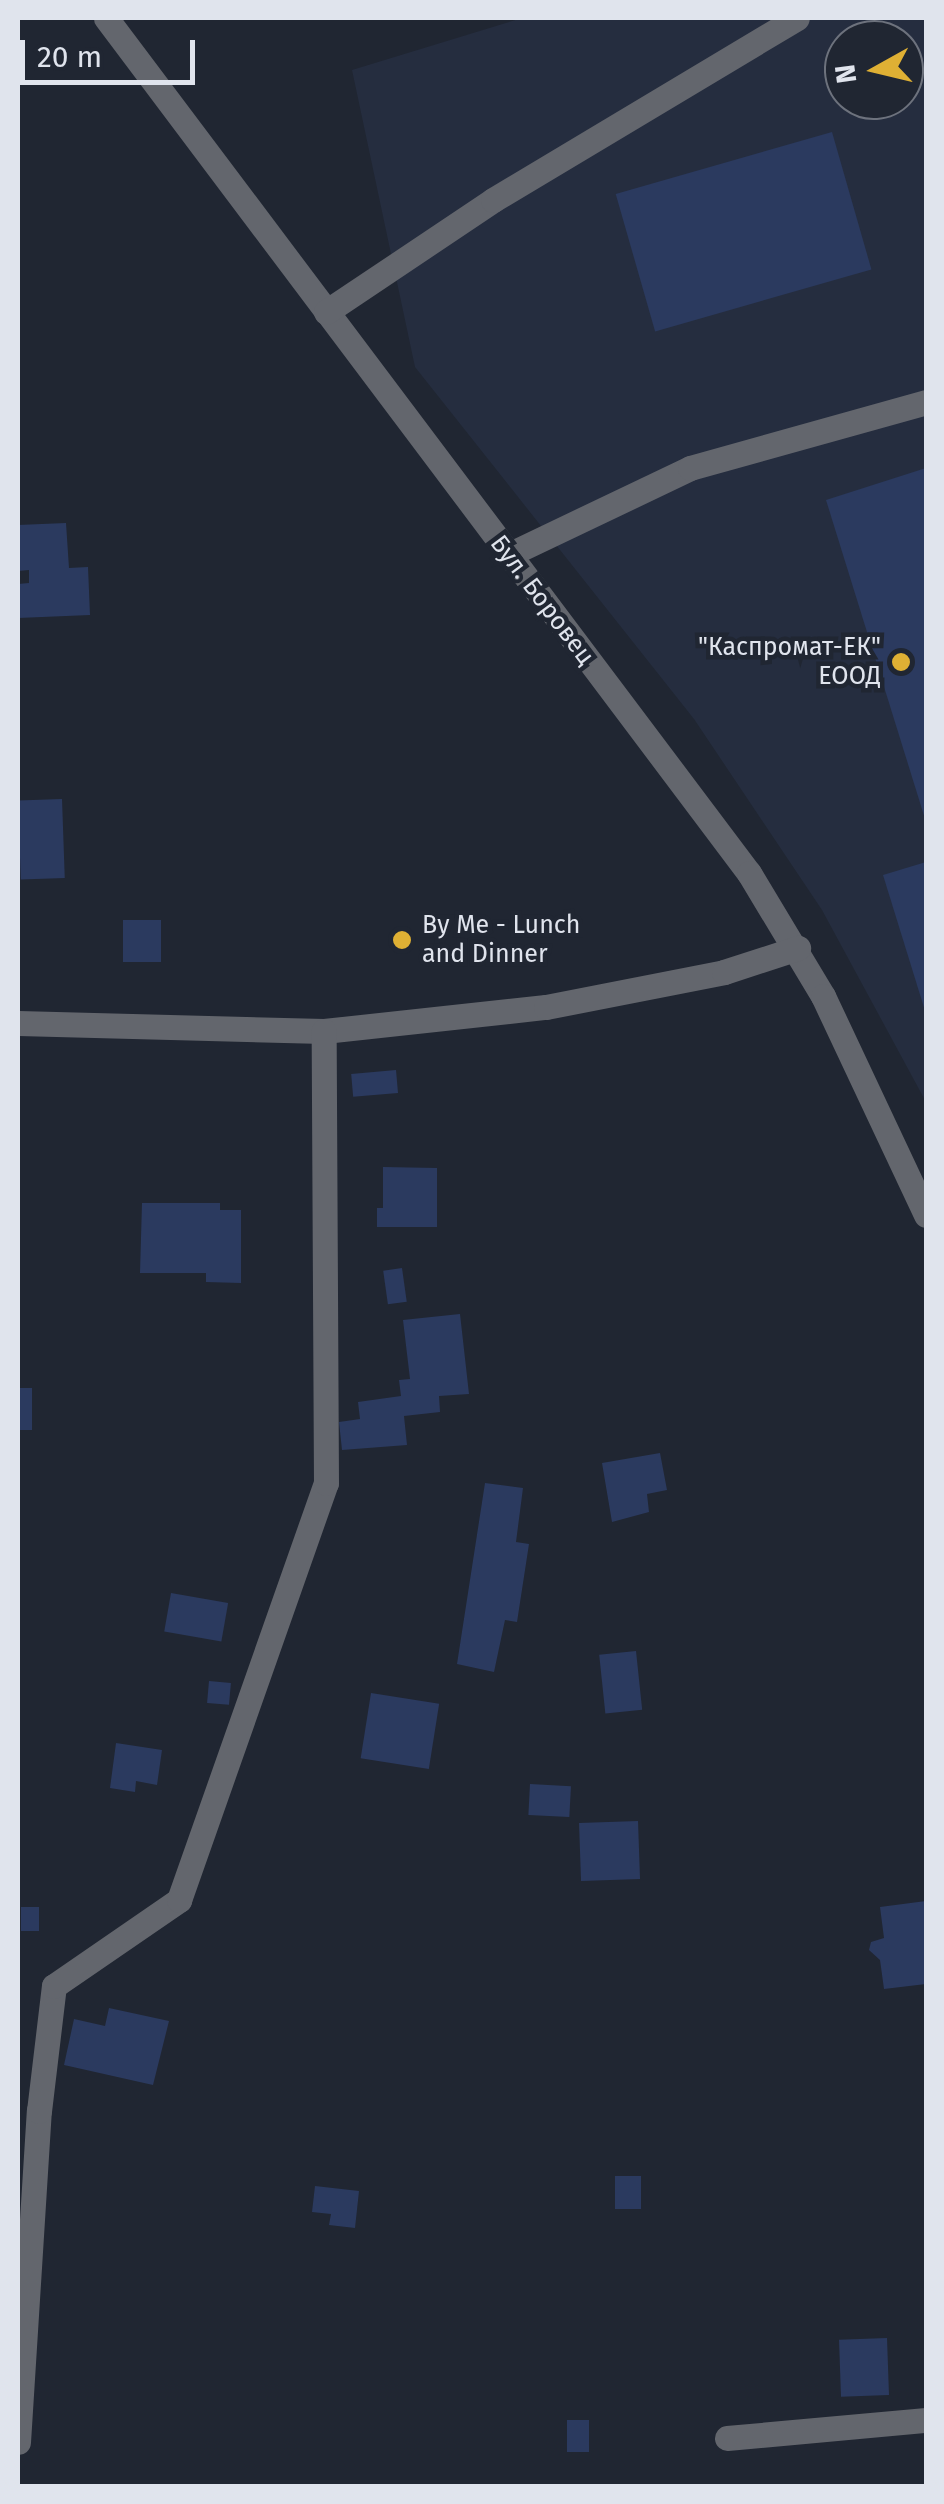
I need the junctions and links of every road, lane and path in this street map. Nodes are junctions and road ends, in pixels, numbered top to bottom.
1 (106, 18) edge
2 (797, 18) edge
3 (326, 312) junction
4 (926, 402) edge
5 (508, 554) junction
6 (798, 948) junction
7 (18, 1023) edge
8 (324, 1030) junction
9 (926, 1215) edge
10 (926, 2420) edge
11 (726, 2438) dead end
12 (18, 2442) edge

1 - 3 street, Бул. Боровец
2 - 3 street
3 - 5 street, Бул. Боровец
4 - 5 street
5 - 6 street, Бул. Боровец
6 - 8 street
6 - 9 street, Бул. Боровец
7 - 8 street
8 - 12 street
10 - 11 street

